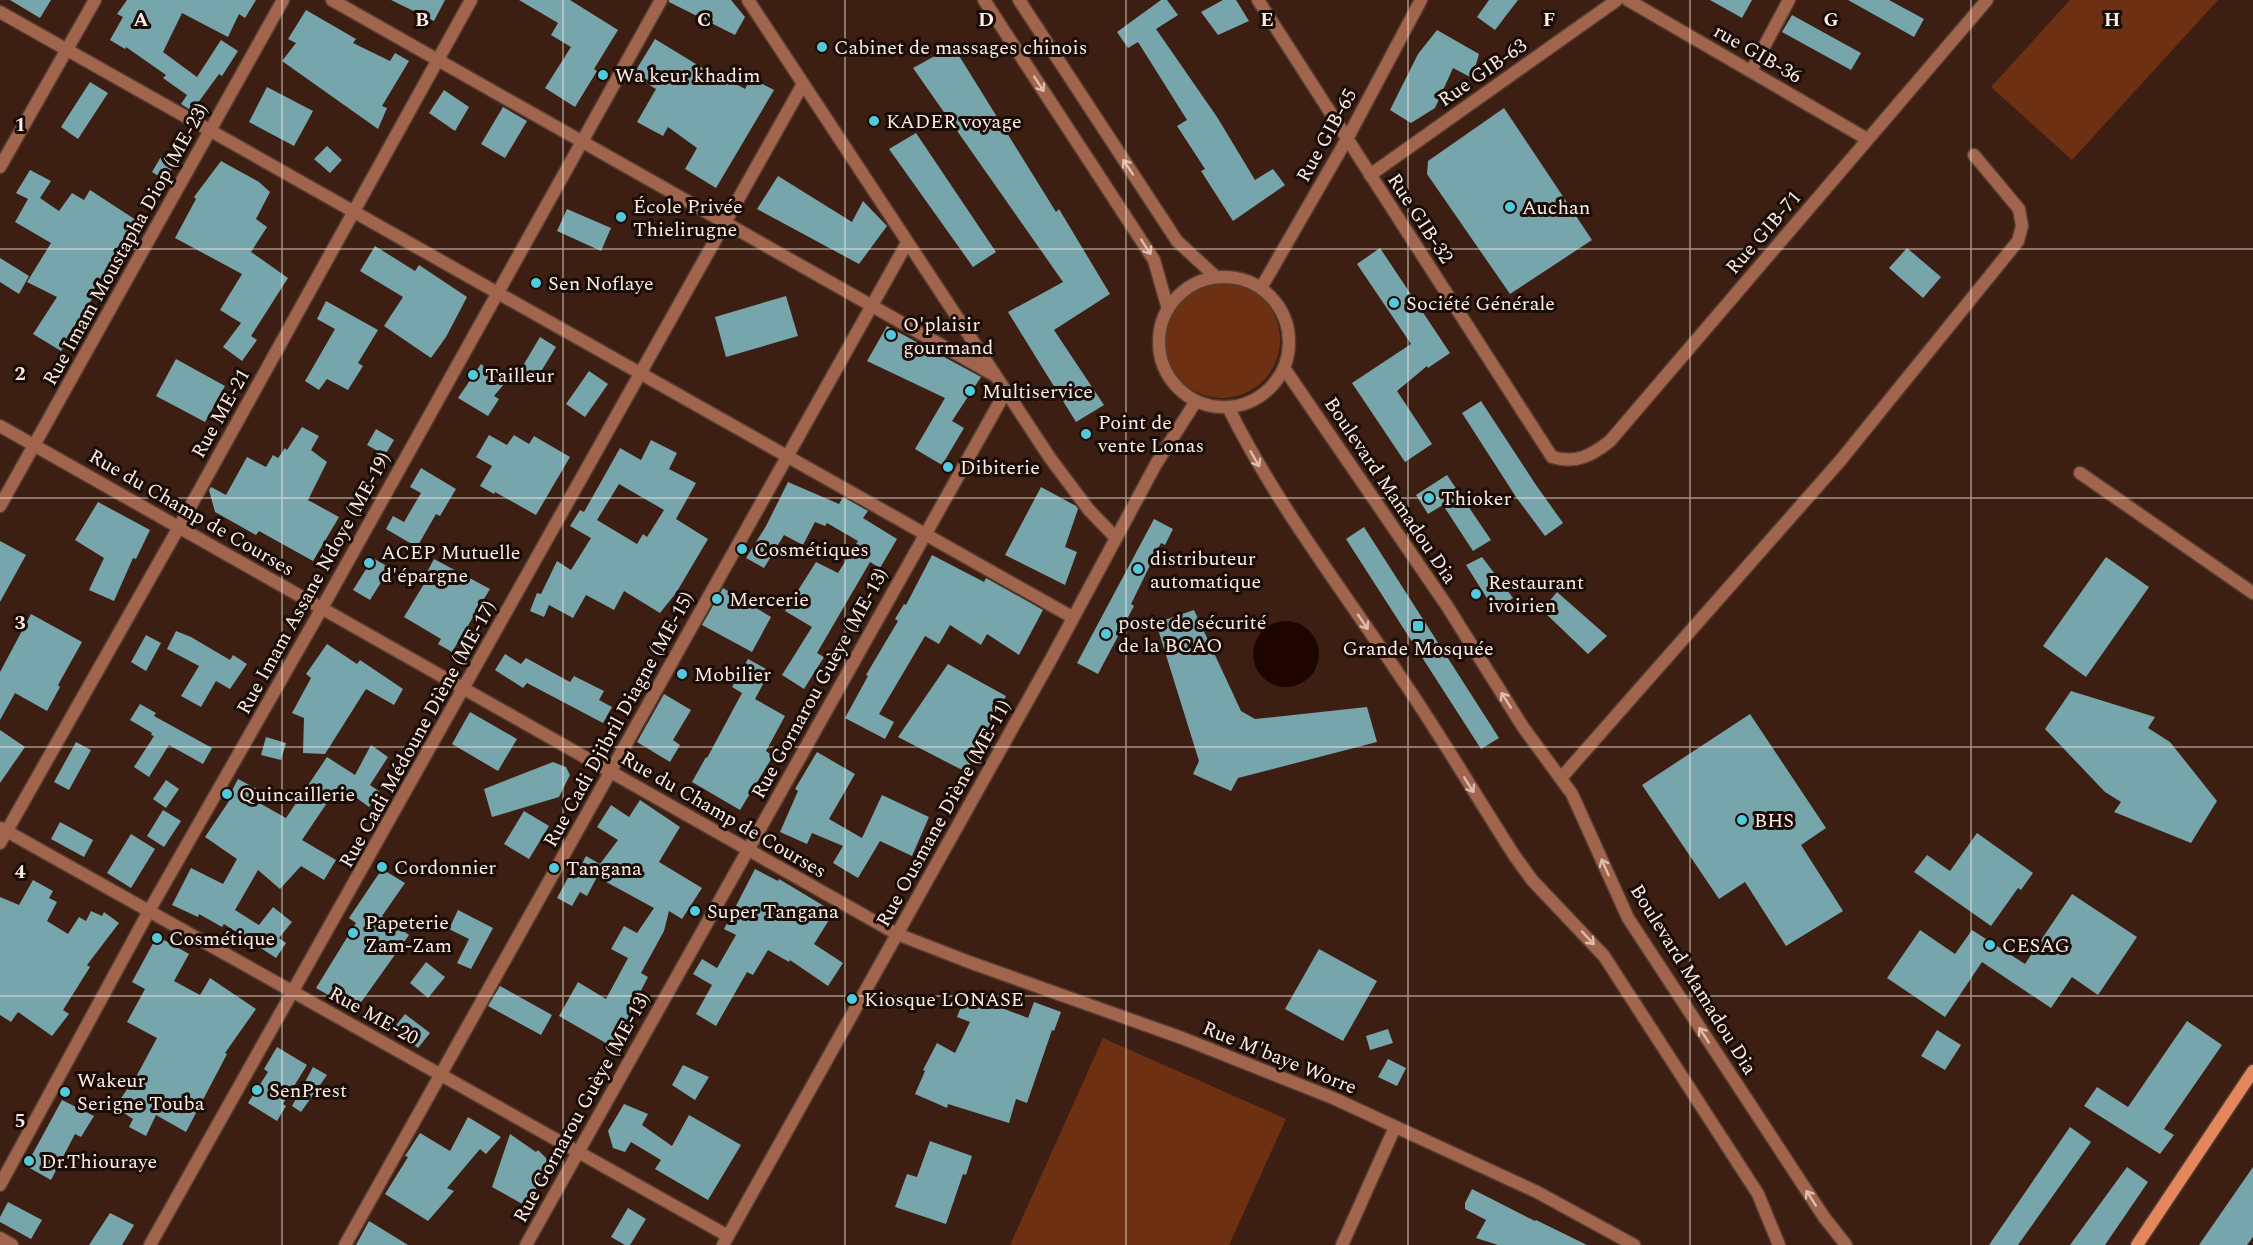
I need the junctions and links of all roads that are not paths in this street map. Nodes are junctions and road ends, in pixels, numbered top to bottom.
1 (95, 0) edge
2 (283, 0) edge
3 (332, 0) edge
4 (471, 0) edge
5 (661, 0) edge
6 (748, 0) edge
7 (984, 0) edge
8 (1019, 0) edge
9 (1258, 0) edge
10 (1421, 0) edge
11 (1617, 0) edge
12 (1628, 0) edge
13 (1789, 0) edge
14 (1987, 0) edge
15 (0, 12) edge
16 (67, 50) junction
17 (437, 59) junction
18 (1751, 71) junction
19 (803, 84) junction
20 (210, 130) junction
21 (1347, 140) junction
22 (1868, 140) junction
23 (581, 141) junction
24 (1974, 155) dead end
25 (0, 167) edge
26 (1370, 175) junction
27 (353, 211) junction
28 (726, 223) junction
29 (907, 243) junction
30 (1216, 277) junction
31 (1262, 288) junction
32 (497, 292) junction
33 (872, 306) junction
34 (1170, 306) junction
35 (1284, 368) junction
36 (640, 373) junction
37 (994, 375) junction
38 (1006, 392) junction
39 (1196, 401) junction
40 (1228, 407) junction
41 (0, 426) edge
42 (34, 445) junction
43 (787, 456) junction
44 (1552, 458) joint
45 (2080, 473) dead end
46 (0, 506) edge
47 (179, 527) junction
48 (926, 534) junction
49 (1116, 538) junction
50 (2253, 593) edge
51 (322, 608) junction
52 (1072, 617) junction
53 (465, 689) junction
54 (610, 772) junction
55 (1561, 778) junction
56 (3, 829) edge
57 (0, 843) edge
58 (748, 850) junction
59 (149, 911) junction
60 (897, 934) junction
61 (293, 992) junction
62 (2253, 1071) edge
63 (441, 1075) junction
64 (1395, 1127) junction
65 (578, 1152) junction
66 (0, 1185) edge
67 (0, 1238) edge
68 (726, 1240) edge
69 (12, 1245) edge
70 (150, 1245) edge
71 (345, 1245) edge
72 (526, 1245) edge
73 (1342, 1245) edge
74 (1634, 1245) edge
75 (1779, 1245) edge
76 (1846, 1245) edge
77 (2137, 1245) edge

1 - 16 street
2 - 20 street, Rue Imam Moustapha Diop (ME-23)
3 - 17 street
4 - 17 street, Rue ME-21
5 - 23 street, Rue Imam Assane Ndoye (ME-19)
6 - 19 street
7 -> 34 street
30 -> 8 street
9 - 21 street, Rue GIB-32
10 - 21 street, Rue GIB-65
11 - 26 street, Rue GIB-63
12 - 18 street, rue GIB-36
13 - 18 street
14 - 22 street, Rue GIB-71
15 - 16 street
16 - 20 street
16 - 25 street
17 - 23 street
17 - 27 street, Rue ME-21
18 - 22 street, rue GIB-36
19 - 28 street, Rue Cadi Médoune Diène (ME-17)
19 - 29 street
20 - 27 street
20 - 42 street, Rue Imam Moustapha Diop (ME-23)
21 - 26 street, Rue GIB-32
21 - 31 street, Rue GIB-65
22 - 44 street, Rue GIB-71
23 - 28 street
23 - 32 street, Rue Imam Assane Ndoye (ME-19)
24 - 55 street
26 - 44 street, Rue GIB-32
27 - 32 street
27 - 47 street, Rue ME-21
28 - 33 street
28 - 36 street, Rue Cadi Médoune Diène (ME-17)
29 - 33 street, Rue Cadi Djibril Diagne (ME-15)
29 - 37 street
30 - 31 street
30 - 34 street
31 - 35 street
32 - 36 street
32 - 51 street, Rue Imam Assane Ndoye (ME-19)
33 - 37 street
33 - 43 street, Rue Cadi Djibril Diagne (ME-15)
34 - 39 street
35 - 40 street
55 -> 35 street, Boulevard Mamadou Dia
36 - 43 street
36 - 53 street, Rue Cadi Médoune Diène (ME-17)
37 - 38 street
38 - 48 street, Rue Gornarou Guèye (ME-13)
38 - 49 street
39 - 40 street
39 - 49 street, Rue Ousmane Diène (ME-11)
40 -> 75 street
41 - 42 street, Rue du Champ de Courses
42 - 46 street, Rue Imam Moustapha Diop (ME-23)
42 - 47 street, Rue du Champ de Courses
43 - 48 street
43 - 54 street, Rue Cadi Djibril Diagne (ME-15)
45 - 50 street
47 - 51 street, Rue du Champ de Courses
47 - 56 street, Rue ME-21
48 - 52 street
48 - 58 street, Rue Gornarou Guèye (ME-13)
49 - 52 street, Rue Ousmane Diène (ME-11)
51 - 53 street, Rue du Champ de Courses
51 - 59 street, Rue Imam Assane Ndoye (ME-19)
52 - 60 street, Rue Ousmane Diène (ME-11)
53 - 54 street, Rue du Champ de Courses
53 - 61 street, Rue Cadi Médoune Diène (ME-17)
54 - 58 street, Rue du Champ de Courses
54 - 63 street, Rue Cadi Djibril Diagne (ME-15)
76 -> 55 street, Boulevard Mamadou Dia
56 - 57 street, Rue ME-21
56 - 59 street, Rue ME-20
58 - 60 street, Rue du Champ de Courses
58 - 65 street, Rue Gornarou Guèye (ME-13)
59 - 61 street, Rue ME-20
59 - 66 street, Rue Imam Assane Ndoye (ME-19)
60 - 64 street, Rue M'baye Worre
60 - 68 street, Rue Ousmane Diène (ME-11)
61 - 63 street, Rue ME-20
61 - 70 street, Rue Cadi Médoune Diène (ME-17)
62 - 77 main road
63 - 65 street, Rue ME-20
63 - 71 street, Rue Cadi Djibril Diagne (ME-15)
64 - 73 street
64 - 74 street, Rue M'baye Worre
65 - 68 street, Rue ME-20
65 - 72 street, Rue Gornarou Guèye (ME-13)
67 - 69 street

